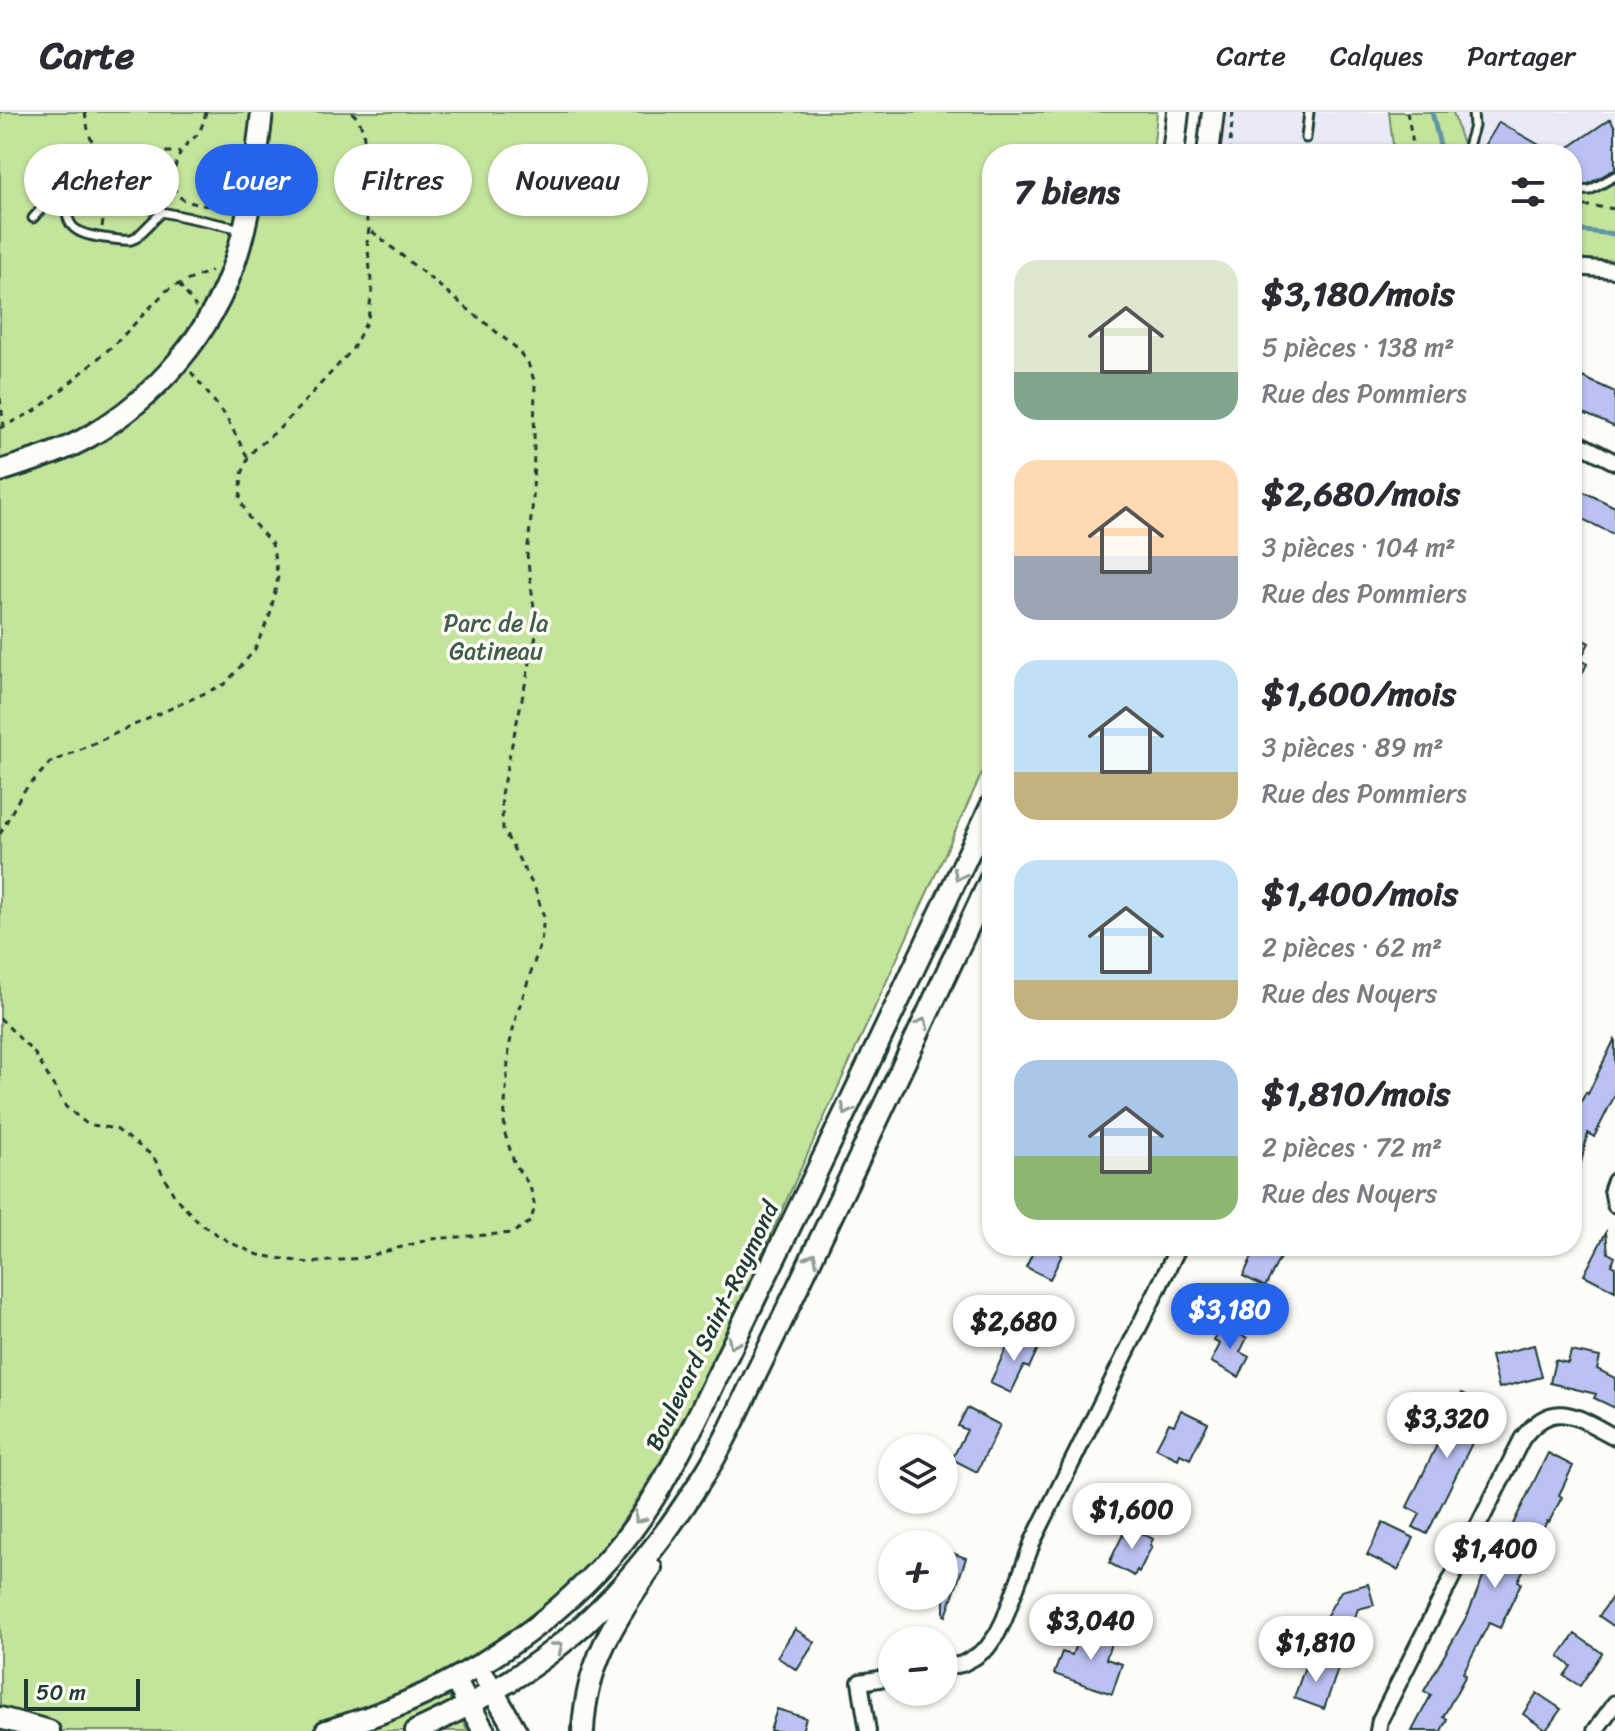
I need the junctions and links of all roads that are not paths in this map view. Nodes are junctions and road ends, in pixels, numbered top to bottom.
1 (262, 112) edge
2 (1178, 112) edge
3 (1213, 112) edge
4 (1309, 112) edge
5 (1473, 112) edge
6 (1306, 138) dead end
7 (1174, 144) edge
8 (1209, 144) edge
9 (1469, 144) edge
10 (1615, 176) edge
11 (1582, 190) edge
12 (67, 216) edge
13 (158, 216) edge
14 (179, 216) edge
15 (244, 230) junction
16 (1582, 268) edge
17 (1615, 270) edge
18 (1582, 445) edge
19 (1615, 462) edge
20 (0, 471) edge
21 (982, 825) edge
22 (982, 898) edge
23 (1615, 1181) edge
24 (1615, 1205) edge
25 (1174, 1256) edge
26 (1615, 1437) edge
27 (702, 1479) junction
28 (958, 1665) edge
29 (478, 1666) junction
30 (878, 1679) edge
31 (455, 1680) junction
32 (493, 1691) junction
33 (1615, 1703) edge
34 (470, 1705) junction
35 (0, 1718) edge
36 (49, 1731) edge
37 (326, 1731) edge
38 (416, 1731) edge
39 (484, 1731) edge
40 (516, 1731) edge
41 (583, 1731) edge
42 (868, 1731) edge
43 (1378, 1731) edge
44 (1595, 1731) edge

1 - 15 main road
2 - 7 main road
3 - 8 main road
4 - 6 lane
5 - 9 lane
10 - 11 lane
12 - 13 lane
14 - 15 lane
15 - 20 main road
16 - 17 street
18 - 19 street
21 -> 29 main road, Boulevard Saint-Raymond
27 -> 22 main road
23 - 24 street
25 - 28 street
26 - 43 street
32 -> 27 main road
27 - 41 main road
29 - 31 main road, Boulevard Saint-Raymond
29 - 32 main road
30 - 42 street
31 - 34 main road
31 - 37 main road, Boulevard Saint-Raymond
32 - 34 main road
32 - 40 main road
33 - 44 street
34 - 38 main road
34 - 39 main road
35 - 36 main road

